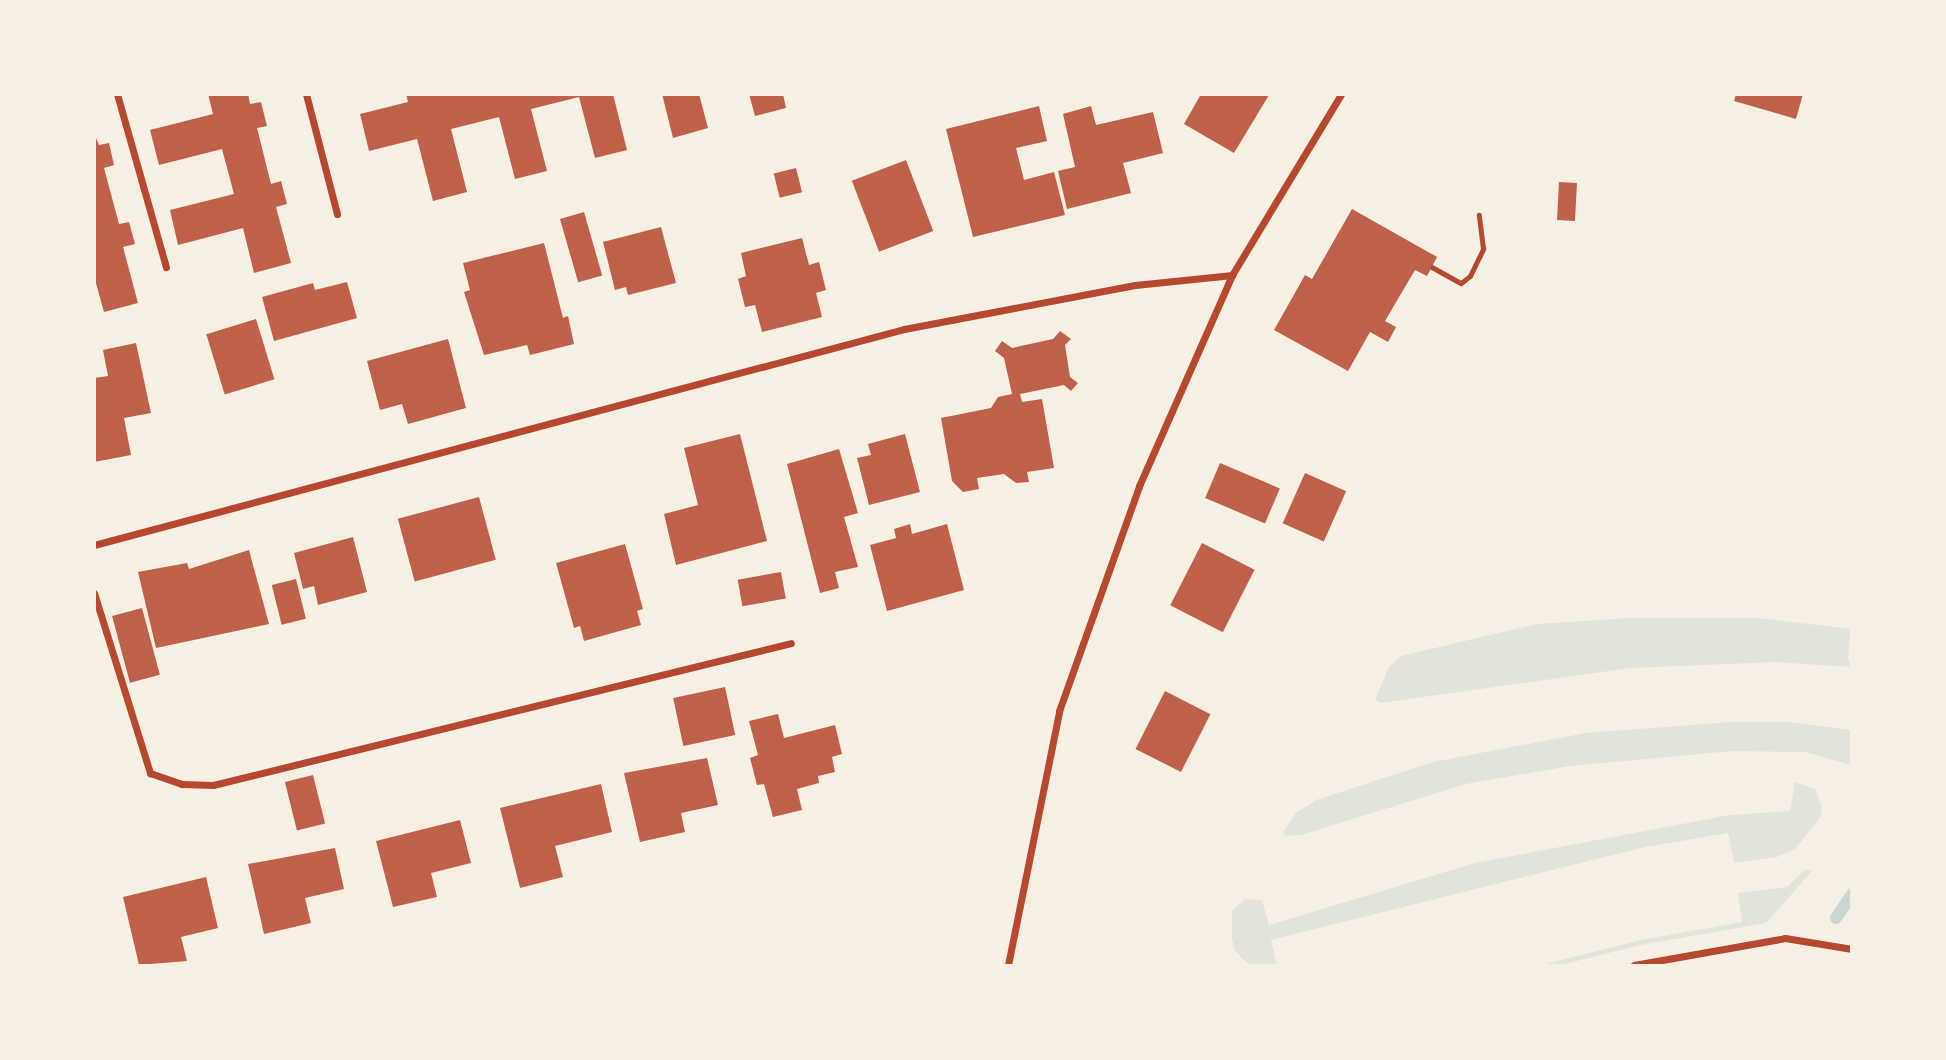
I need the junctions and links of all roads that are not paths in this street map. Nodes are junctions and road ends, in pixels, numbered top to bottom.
1 (117, 94) edge
2 (306, 94) edge
3 (1341, 94) edge
4 (337, 214) dead end
5 (166, 267) dead end
6 (1232, 275) junction
7 (94, 545) edge
8 (94, 593) edge
9 (792, 643) dead end
10 (1852, 949) edge
11 (1008, 965) edge
12 (1634, 965) edge

1 - 5 street
2 - 4 street
3 - 6 street
6 - 7 street
6 - 11 street
8 - 9 street
10 - 12 street

